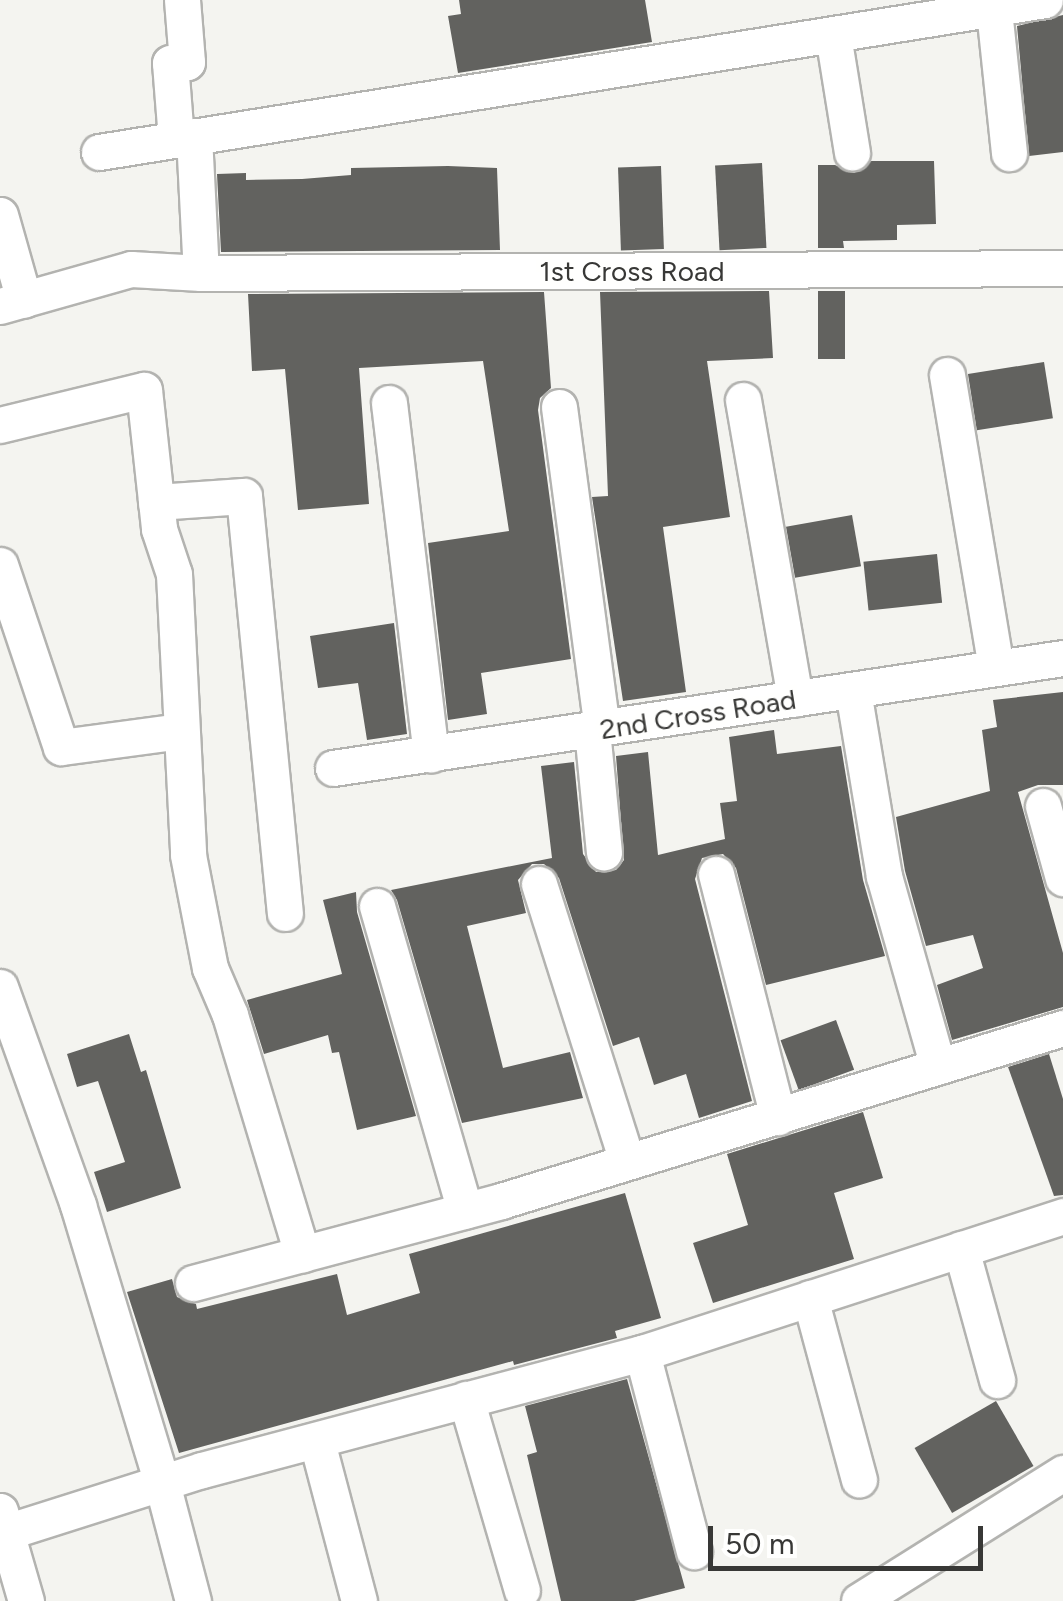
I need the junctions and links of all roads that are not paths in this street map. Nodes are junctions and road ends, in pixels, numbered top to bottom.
1 (182, 0) edge
2 (1044, 0) edge
3 (994, 10) junction
4 (834, 35) junction
5 (185, 138) junction
6 (99, 152) dead end
7 (852, 152) dead end
8 (1009, 152) dead end
9 (0, 215) edge
10 (1063, 268) edge
11 (201, 272) junction
12 (12, 303) edge
13 (947, 375) dead end
14 (743, 400) dead end
15 (389, 403) dead end
16 (560, 407) dead end
17 (0, 426) edge
18 (156, 502) junction
19 (0, 565) edge
20 (1063, 658) edge
21 (996, 667) junction
22 (852, 691) junction
23 (795, 699) junction
24 (597, 729) junction
25 (180, 731) junction
26 (432, 754) junction
27 (333, 768) dead end
28 (1042, 806) dead end
29 (604, 852) dead end
30 (716, 874) dead end
31 (1063, 878) edge
32 (539, 884) dead end
33 (377, 906) dead end
34 (284, 912) dead end
35 (0, 988) edge
36 (1063, 1028) edge
37 (938, 1067) junction
38 (778, 1116) junction
39 (628, 1161) junction
40 (465, 1211) junction
41 (1063, 1216) edge
42 (961, 1249) junction
43 (302, 1254) junction
44 (193, 1282) dead end
45 (810, 1298) junction
46 (642, 1352) junction
47 (997, 1380) dead end
48 (466, 1400) junction
49 (317, 1442) junction
50 (1063, 1473) edge
51 (860, 1479) dead end
52 (162, 1482) junction
53 (2, 1526) edge
54 (694, 1551) dead end
55 (522, 1590) dead end
56 (26, 1601) edge
57 (193, 1601) edge
58 (358, 1601) edge
59 (859, 1601) edge

1 - 5 street
2 - 3 street
3 - 4 street
3 - 8 street
4 - 5 street
4 - 7 street
5 - 6 street
5 - 11 street
9 - 12 street
10 - 11 street, 1st Cross Road
11 - 12 street, 1st Cross Road
13 - 21 street
14 - 23 street
15 - 26 street
16 - 24 street
17 - 18 street
18 - 25 street
18 - 34 street
19 - 25 street
20 - 21 street, 2nd Cross Road
21 - 22 street, 2nd Cross Road
22 - 23 street, 2nd Cross Road
22 - 37 street
23 - 24 street, 2nd Cross Road
24 - 26 street, 2nd Cross Road
24 - 29 street
25 - 43 street
26 - 27 street, 2nd Cross Road
28 - 31 street
30 - 38 street
32 - 39 street
33 - 40 street
35 - 52 street
36 - 37 street
37 - 38 street
38 - 39 street
39 - 40 street
40 - 43 street
41 - 42 street
42 - 45 street
42 - 47 street
43 - 44 street
45 - 46 street
45 - 51 street
46 - 48 street
46 - 54 street
48 - 49 street
48 - 55 street
49 - 52 street
49 - 58 street
50 - 59 street
52 - 53 street
52 - 57 street
53 - 56 street

